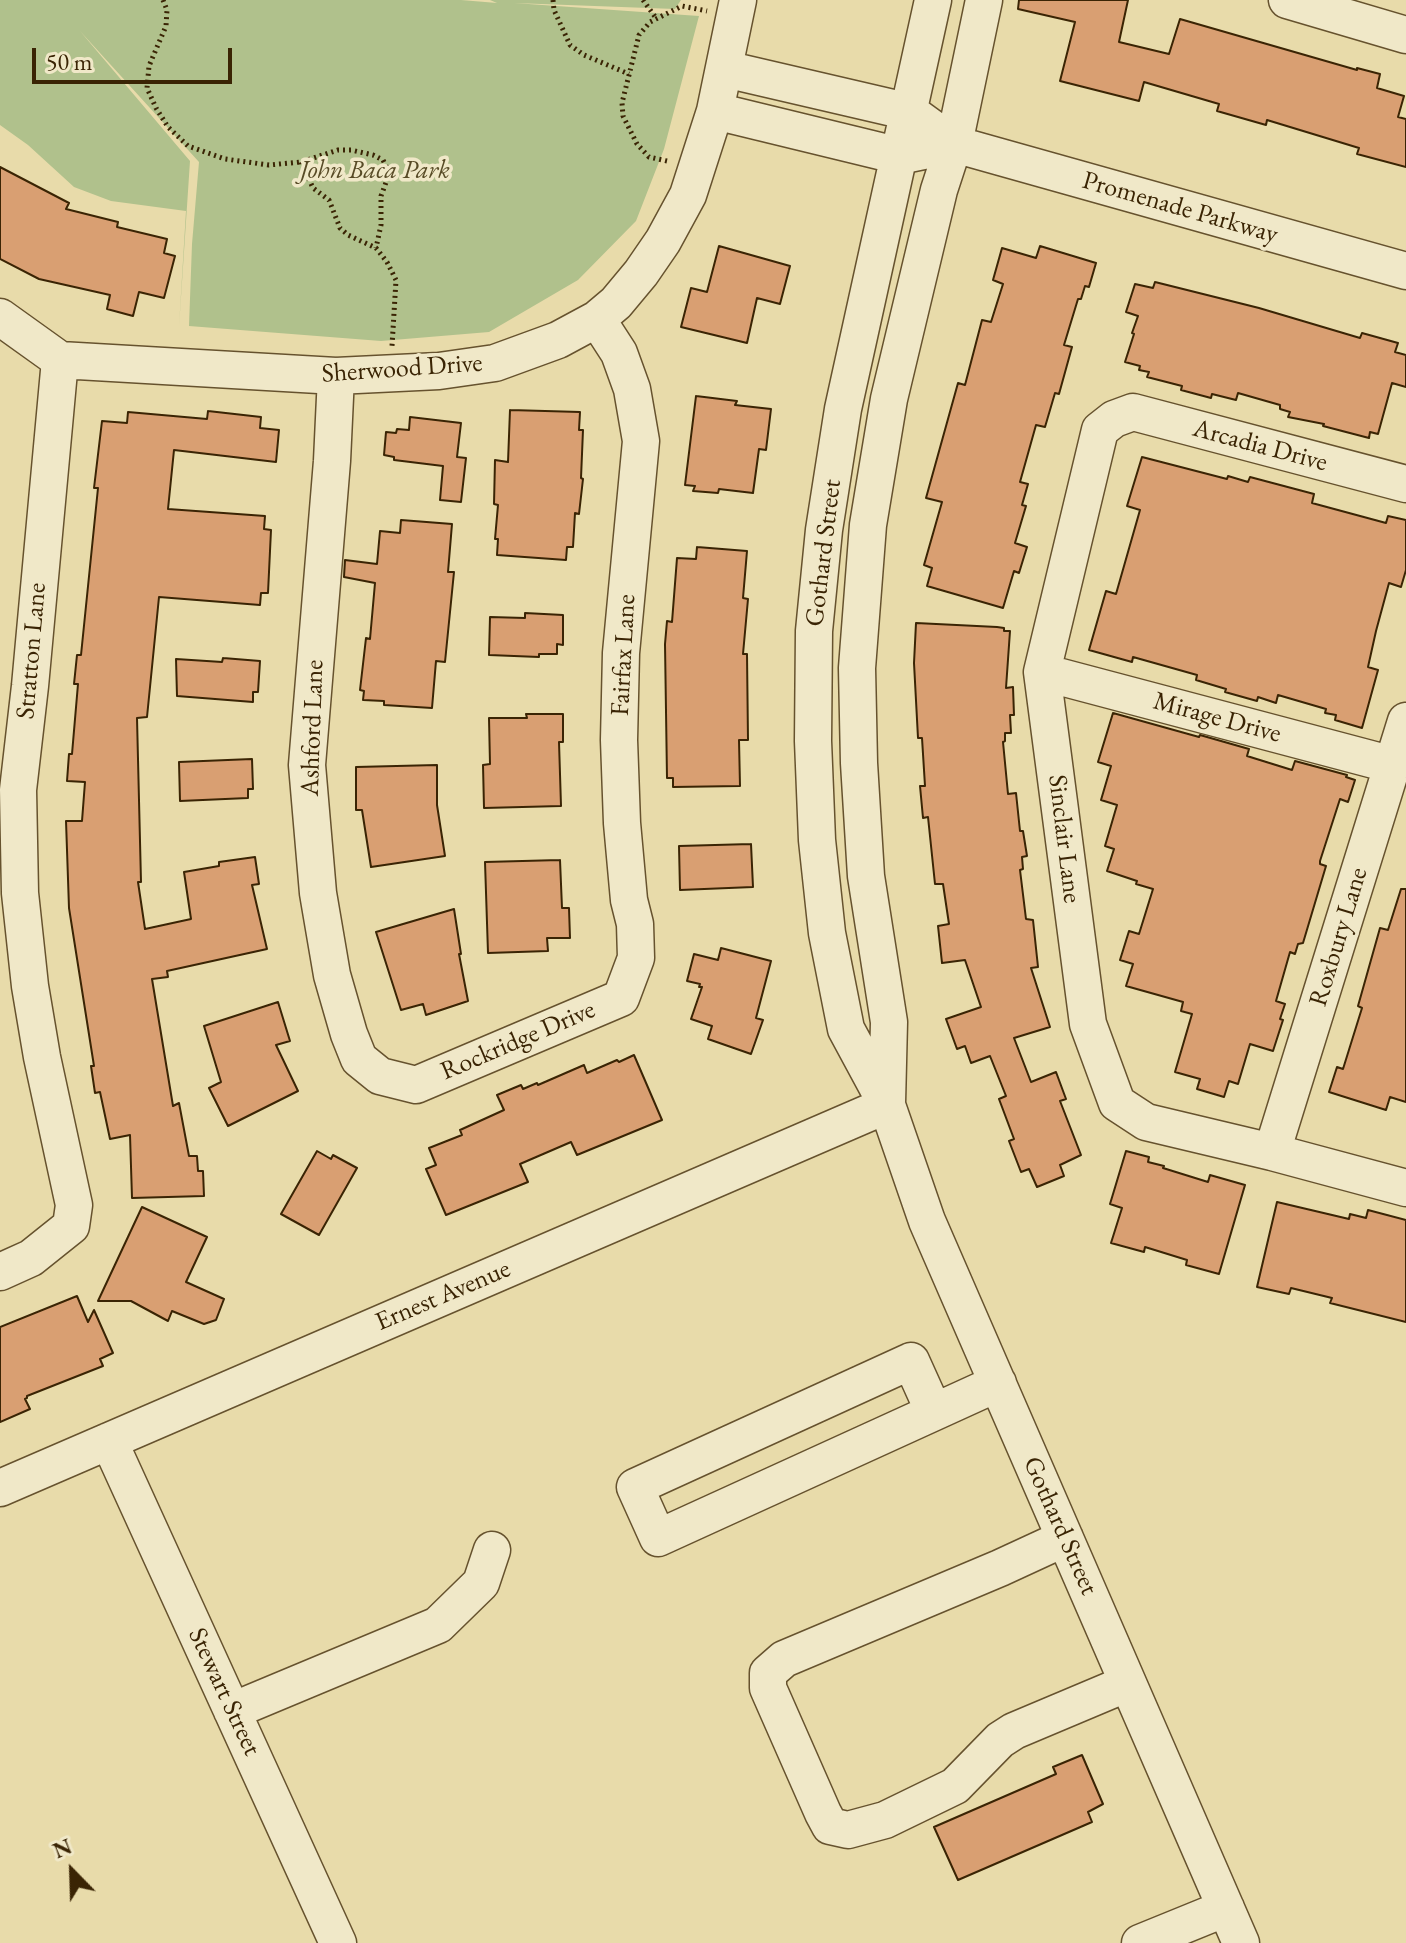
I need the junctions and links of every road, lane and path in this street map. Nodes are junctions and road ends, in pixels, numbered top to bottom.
1 (163, 0) edge
2 (553, 0) edge
3 (643, 0) edge
4 (933, 0) edge
5 (984, 0) edge
6 (1287, 0) edge
7 (737, 8) edge
8 (656, 18) junction
9 (1406, 35) edge
10 (725, 69) junction
11 (629, 74) junction
12 (715, 111) junction
13 (910, 112) junction
14 (954, 144) junction
15 (900, 156) junction
16 (301, 162) junction
17 (696, 168) junction
18 (376, 248) junction
19 (1406, 271) edge
20 (0, 317) edge
21 (597, 319) junction
22 (60, 360) junction
23 (390, 375) junction
24 (336, 376) junction
25 (1114, 419) joint
26 (1406, 484) edge
27 (1042, 672) junction
28 (1406, 721) edge
29 (1393, 765) junction
30 (621, 998) joint
31 (416, 1085) joint
32 (887, 1105) junction
33 (1272, 1152) junction
34 (1406, 1188) edge
35 (0, 1272) edge
36 (998, 1383) junction
37 (934, 1412) junction
38 (109, 1441) junction
39 (0, 1488) edge
40 (1065, 1538) junction
41 (492, 1550) dead end
42 (1128, 1683) junction
43 (232, 1711) junction
44 (1226, 1908) junction
45 (338, 1943) edge
46 (1140, 1943) edge
47 (1241, 1943) edge

1 - 16 path
2 - 11 path
3 - 8 path
4 - 13 street, Gothard Street
5 - 14 street, Gothard Street
6 - 9 street
7 - 8 path
7 - 10 street, Sherwood Drive
8 - 11 path
10 - 12 street, Sherwood Drive
10 - 13 street, Promenade Parkway
11 - 17 path
12 - 15 street, Promenade Parkway
12 - 17 street, Sherwood Drive
13 - 14 street, Promenade Parkway
13 - 15 street, Gothard Street
14 - 15 street, Promenade Parkway
14 - 19 street, Promenade Parkway
14 - 32 street, Gothard Street
15 - 32 street, Gothard Street
16 - 18 path
16 - 18 path
17 - 21 street, Sherwood Drive
18 - 23 path
20 - 22 street
21 - 23 street, Sherwood Drive
21 - 30 street, Fairfax Lane
22 - 24 street, Sherwood Drive
22 - 35 street, Stratton Lane
23 - 24 street, Sherwood Drive
24 - 31 street, Ashford Lane
25 - 26 street, Arcadia Drive
25 - 27 street, Sinclair Lane
27 - 29 street, Mirage Drive
27 - 33 street, Sinclair Lane
28 - 29 street, Roxbury Lane
29 - 33 street, Roxbury Lane
30 - 31 street, Rockridge Drive
32 - 36 street, Gothard Street
32 - 38 street, Ernest Avenue
33 - 34 street, Sinclair Lane
36 - 37 street
36 - 40 street, Gothard Street
37 - 37 street
38 - 39 street, Ernest Avenue
38 - 43 street, Stewart Street
40 - 42 street, Gothard Street
40 - 42 street
41 - 43 street
42 - 44 street, Gothard Street
43 - 45 street, Stewart Street
44 - 46 street
44 - 47 street, Gothard Street

